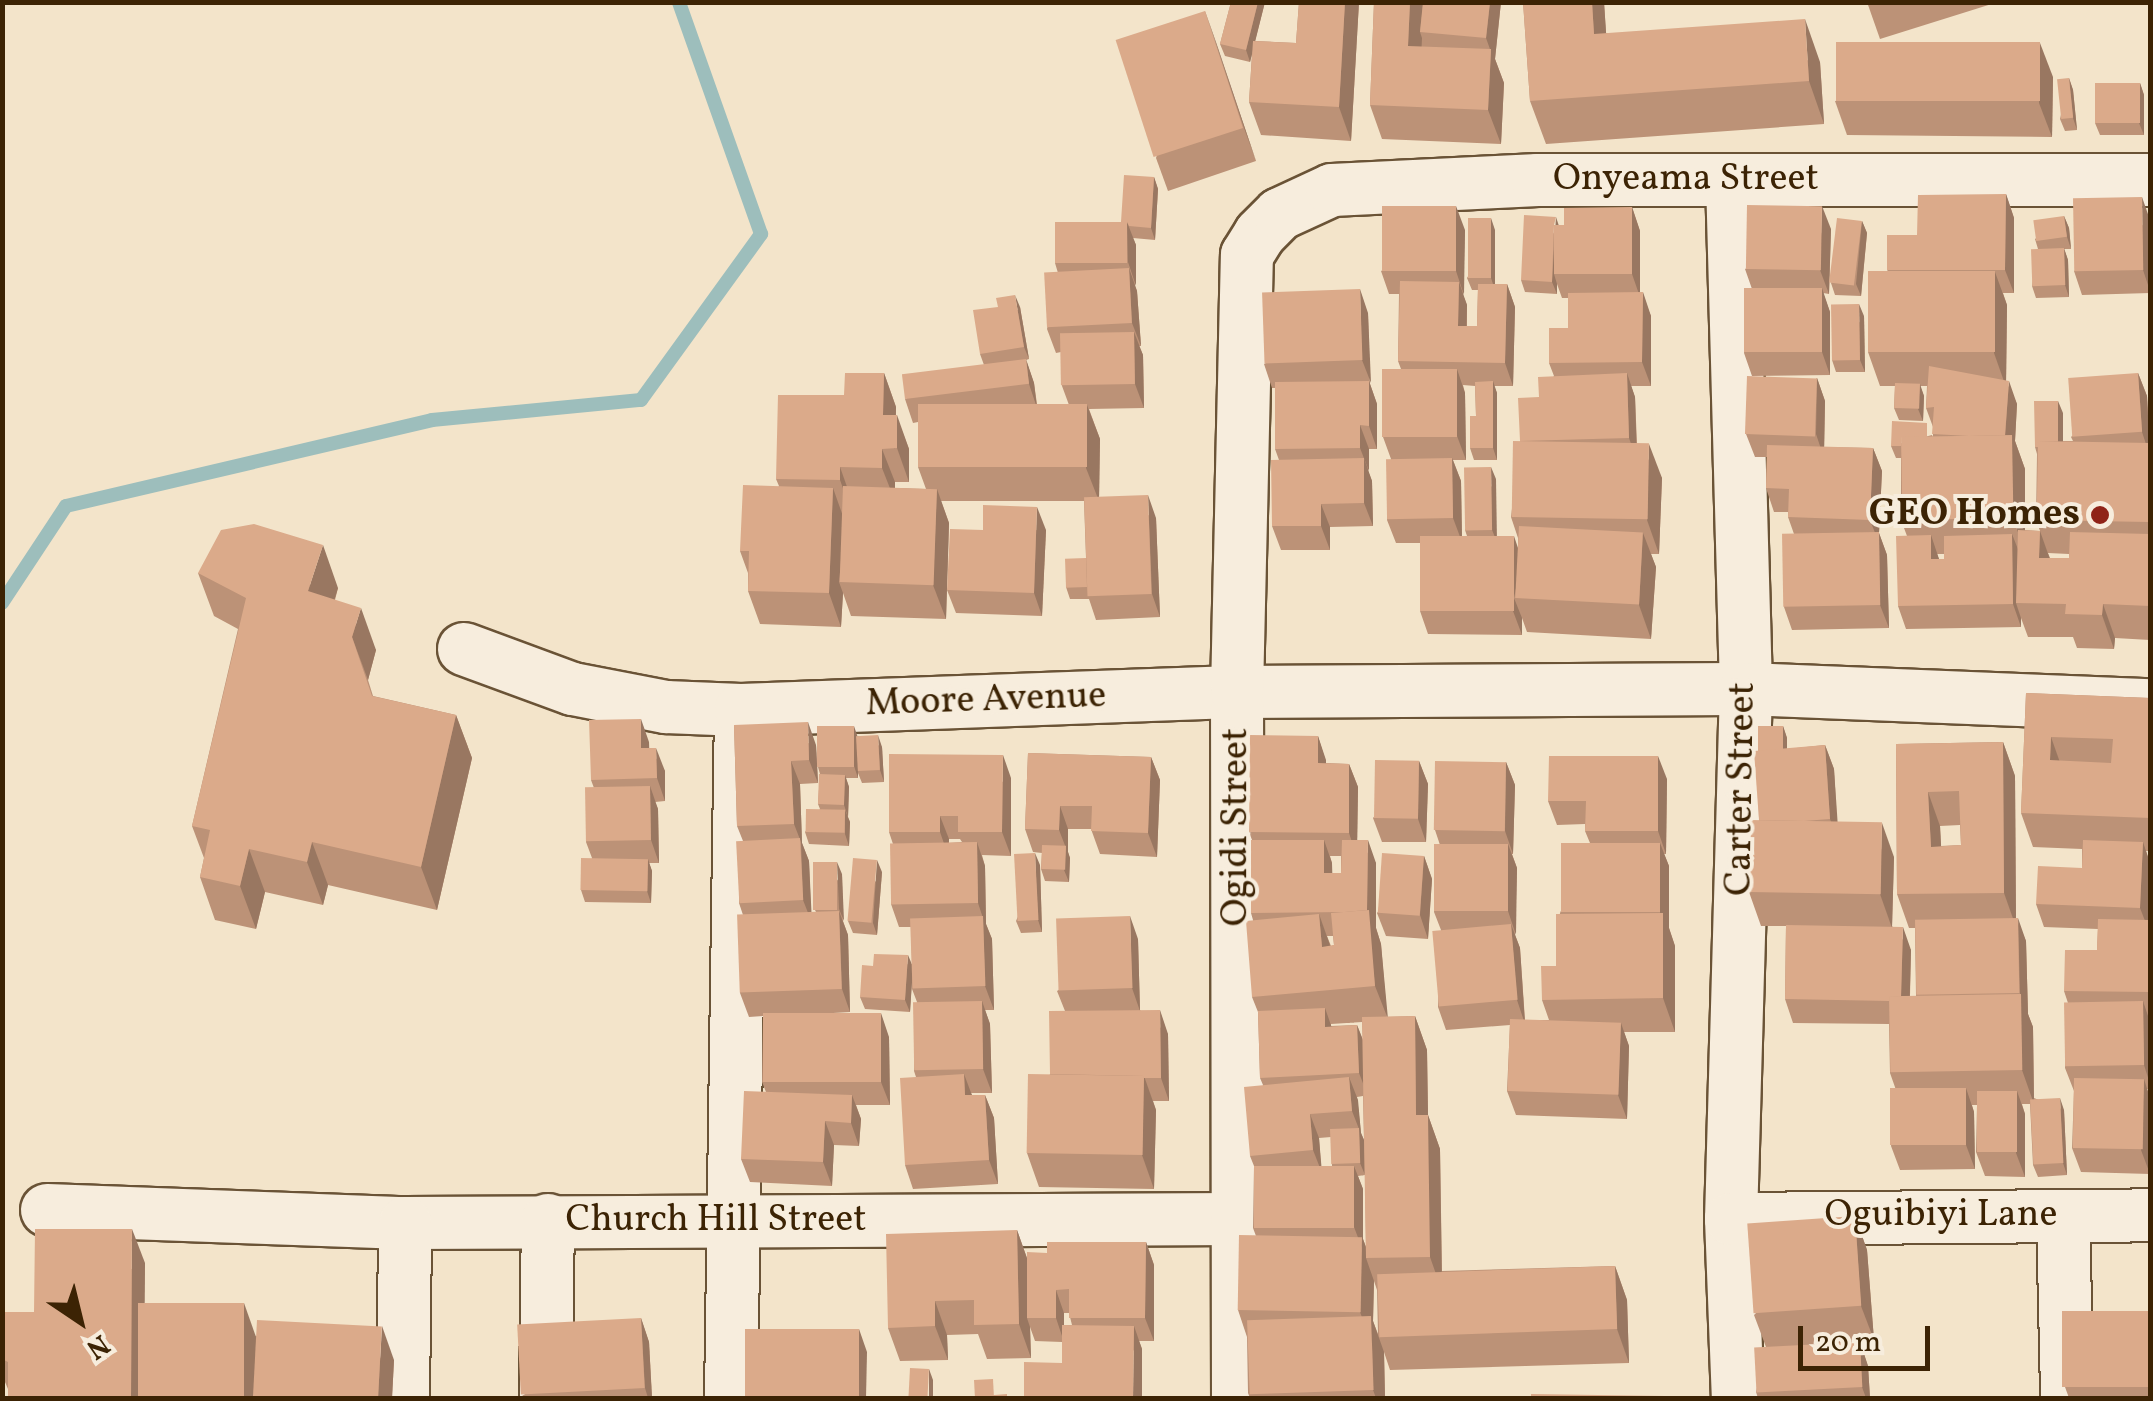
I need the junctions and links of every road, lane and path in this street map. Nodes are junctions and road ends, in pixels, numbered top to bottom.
1 (1732, 180) junction
2 (2150, 180) edge
3 (1247, 255) joint
4 (464, 650) dead end
5 (1746, 690) junction
6 (1236, 692) junction
7 (2150, 705) edge
8 (740, 710) junction
9 (47, 1210) dead end
10 (2150, 1215) edge
11 (2064, 1216) junction
12 (1238, 1218) junction
13 (1730, 1219) junction
14 (548, 1220) junction
15 (405, 1224) junction
16 (733, 1224) junction
17 (403, 1398) edge
18 (546, 1398) edge
19 (731, 1398) edge
20 (1238, 1398) edge
21 (1738, 1398) edge
22 (2067, 1398) edge

1 - 2 street, Onyeama Street
1 - 3 street, Onyeama Street
1 - 5 street, Carter Street
3 - 6 street, Ogidi Street
4 - 8 street, Moore Avenue
5 - 6 street, Moore Avenue
5 - 7 street
5 - 13 street, Carter Street
6 - 8 street, Moore Avenue
6 - 12 street, Ogidi Street
8 - 16 street
9 - 15 street, Church Hill Street
10 - 11 street, Oguibiyi Lane
11 - 13 street, Oguibiyi Lane
11 - 22 street
12 - 16 street, Church Hill Street
12 - 20 street, Ogidi Street
13 - 21 street, Carter Street
14 - 15 street, Church Hill Street
14 - 16 street, Church Hill Street
14 - 18 street
15 - 17 street
16 - 19 street

